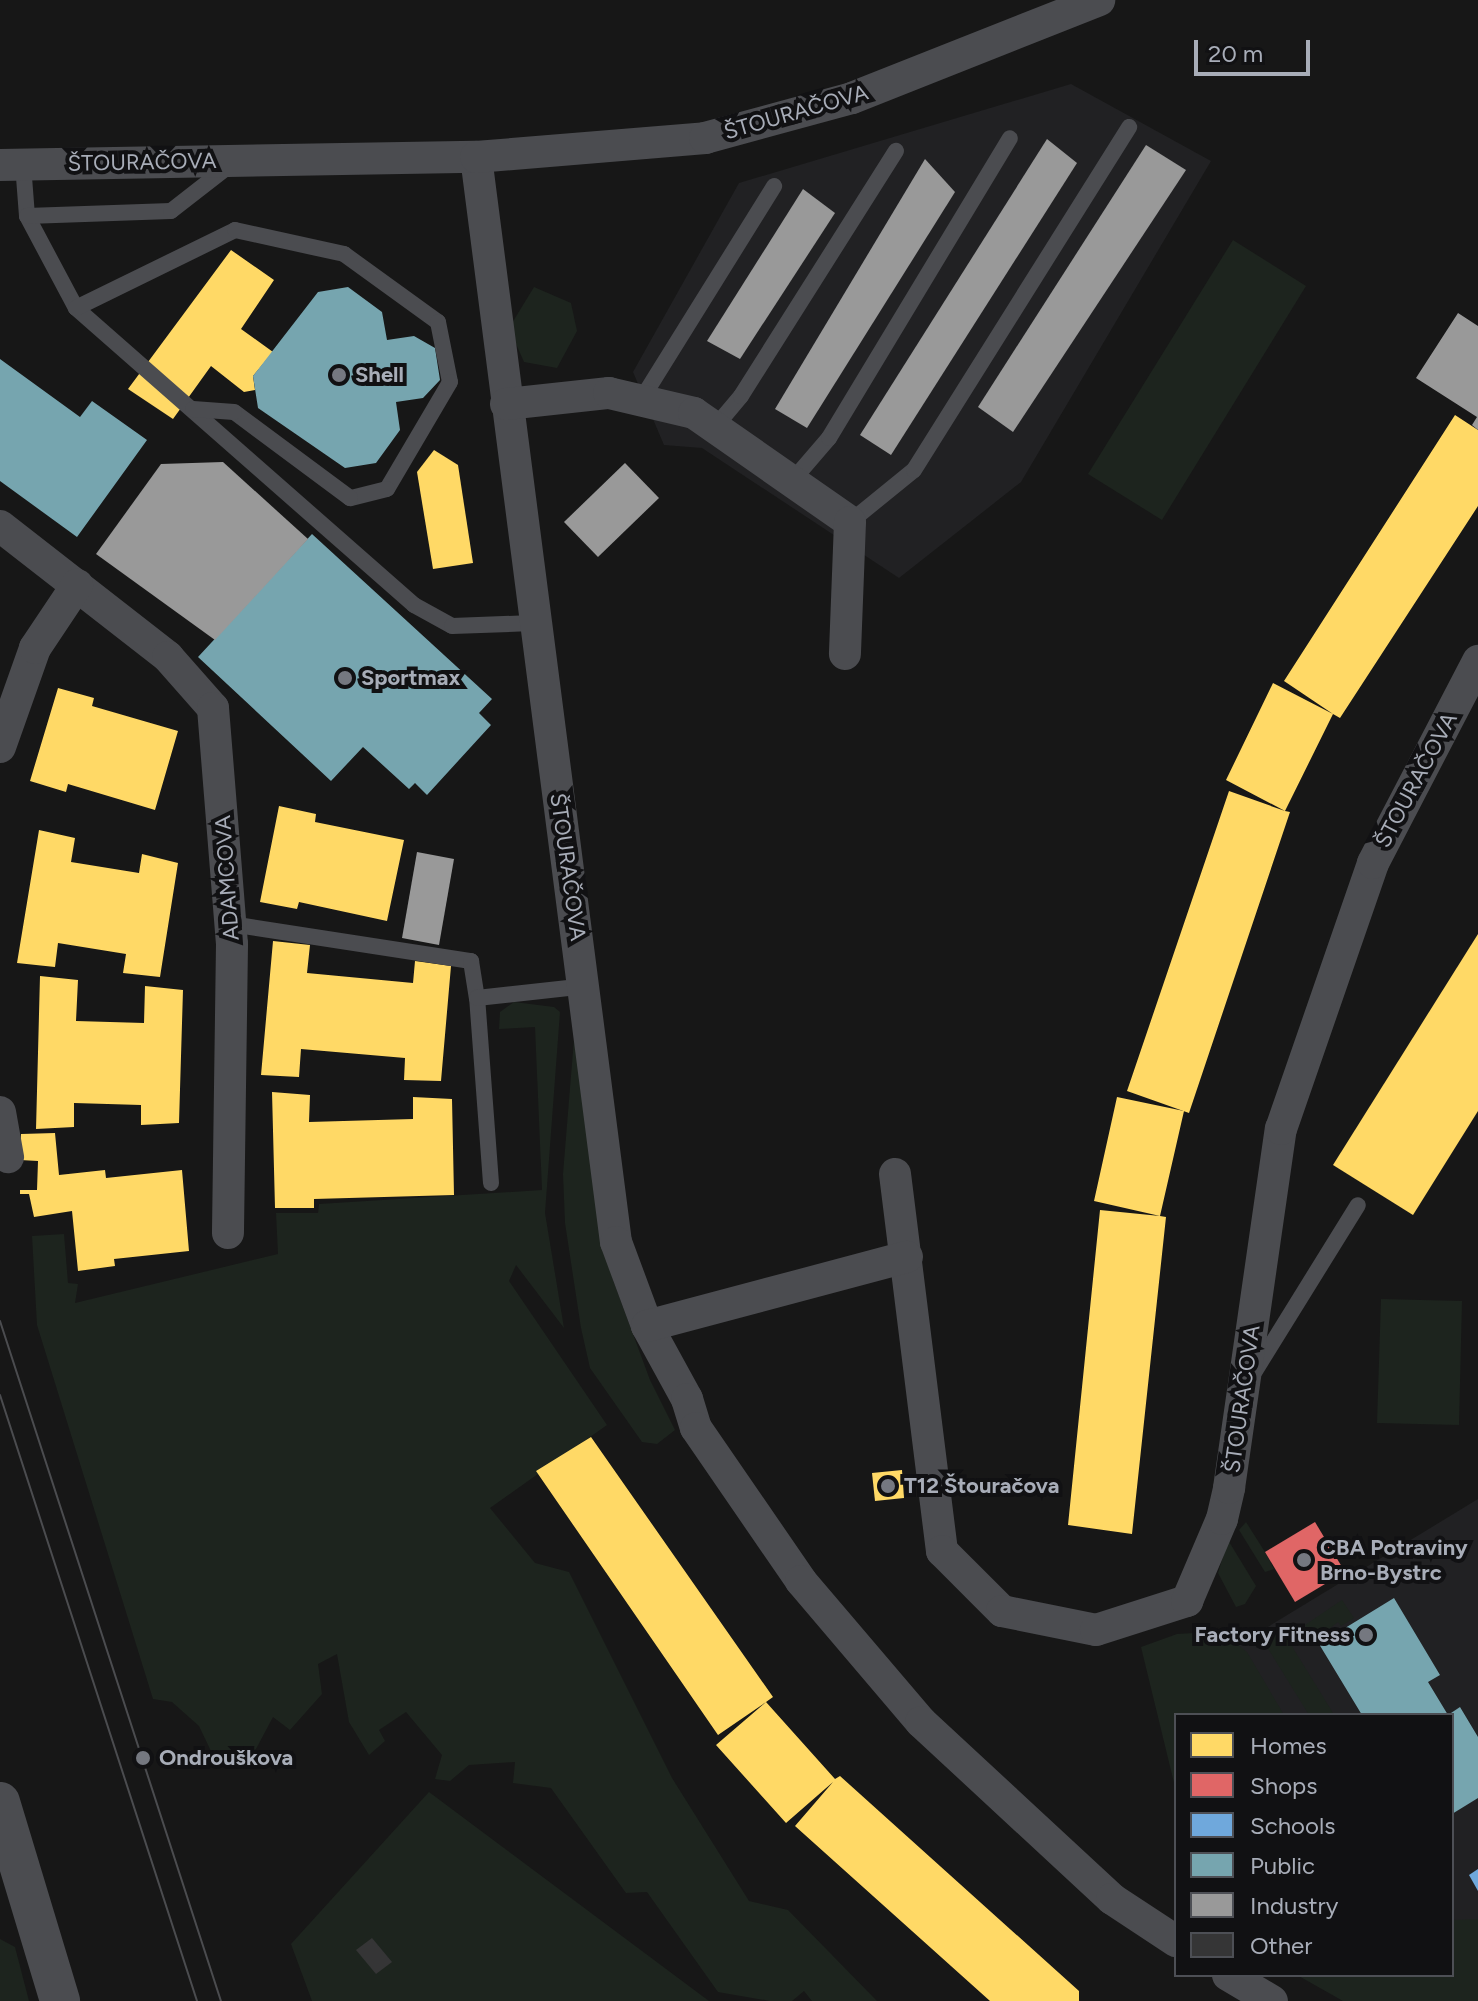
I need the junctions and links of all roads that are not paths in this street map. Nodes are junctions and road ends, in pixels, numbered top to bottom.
1 (1099, 0) edge
2 (1129, 127) dead end
3 (1010, 138) dead end
4 (896, 151) dead end
5 (476, 157) junction
6 (237, 160) junction
7 (12, 165) edge
8 (774, 186) dead end
9 (27, 216) junction
10 (76, 308) junction
11 (641, 400) junction
12 (506, 404) junction
13 (193, 409) junction
14 (715, 427) junction
15 (792, 481) junction
16 (850, 522) junction
17 (0, 526) edge
18 (77, 585) junction
19 (532, 623) junction
20 (845, 654) dead end
21 (1478, 661) edge
22 (0, 747) edge
23 (231, 924) junction
24 (586, 986) junction
25 (477, 998) junction
26 (0, 1112) edge
27 (8, 1157) dead end
28 (895, 1174) dead end
29 (491, 1183) dead end
30 (1358, 1205) dead end
31 (228, 1233) dead end
32 (907, 1257) junction
33 (647, 1326) junction
34 (1245, 1386) junction
35 (0, 1802) edge
36 (1174, 1940) edge
37 (1231, 1977) edge
38 (60, 2001) edge
39 (1272, 2001) edge

1 - 5 street, ŠTOURAČOVA
2 - 16 lane
3 - 15 lane
4 - 14 lane
5 - 6 street, ŠTOURAČOVA
5 - 12 street, ŠTOURAČOVA
6 - 7 street, ŠTOURAČOVA
6 - 9 lane
7 - 9 lane
8 - 11 lane
9 - 10 lane
10 - 13 lane
10 - 13 lane
11 - 12 street
11 - 14 street
12 - 19 street, ŠTOURAČOVA
13 - 19 lane
14 - 15 street
15 - 16 street
16 - 20 street
17 - 18 street, ADAMCOVA
18 - 22 street
18 - 23 street, ADAMCOVA
19 - 24 street, ŠTOURAČOVA
21 - 34 street, ŠTOURAČOVA
23 - 25 lane
23 - 31 street, ADAMCOVA
24 - 25 lane
24 - 33 street, ŠTOURAČOVA
25 - 29 lane
26 - 27 street
28 - 32 street, ŠTOURAČOVA
30 - 34 lane
32 - 33 street
32 - 34 street, ŠTOURAČOVA
33 - 36 street, ŠTOURAČOVA
35 - 38 street
37 - 39 street

